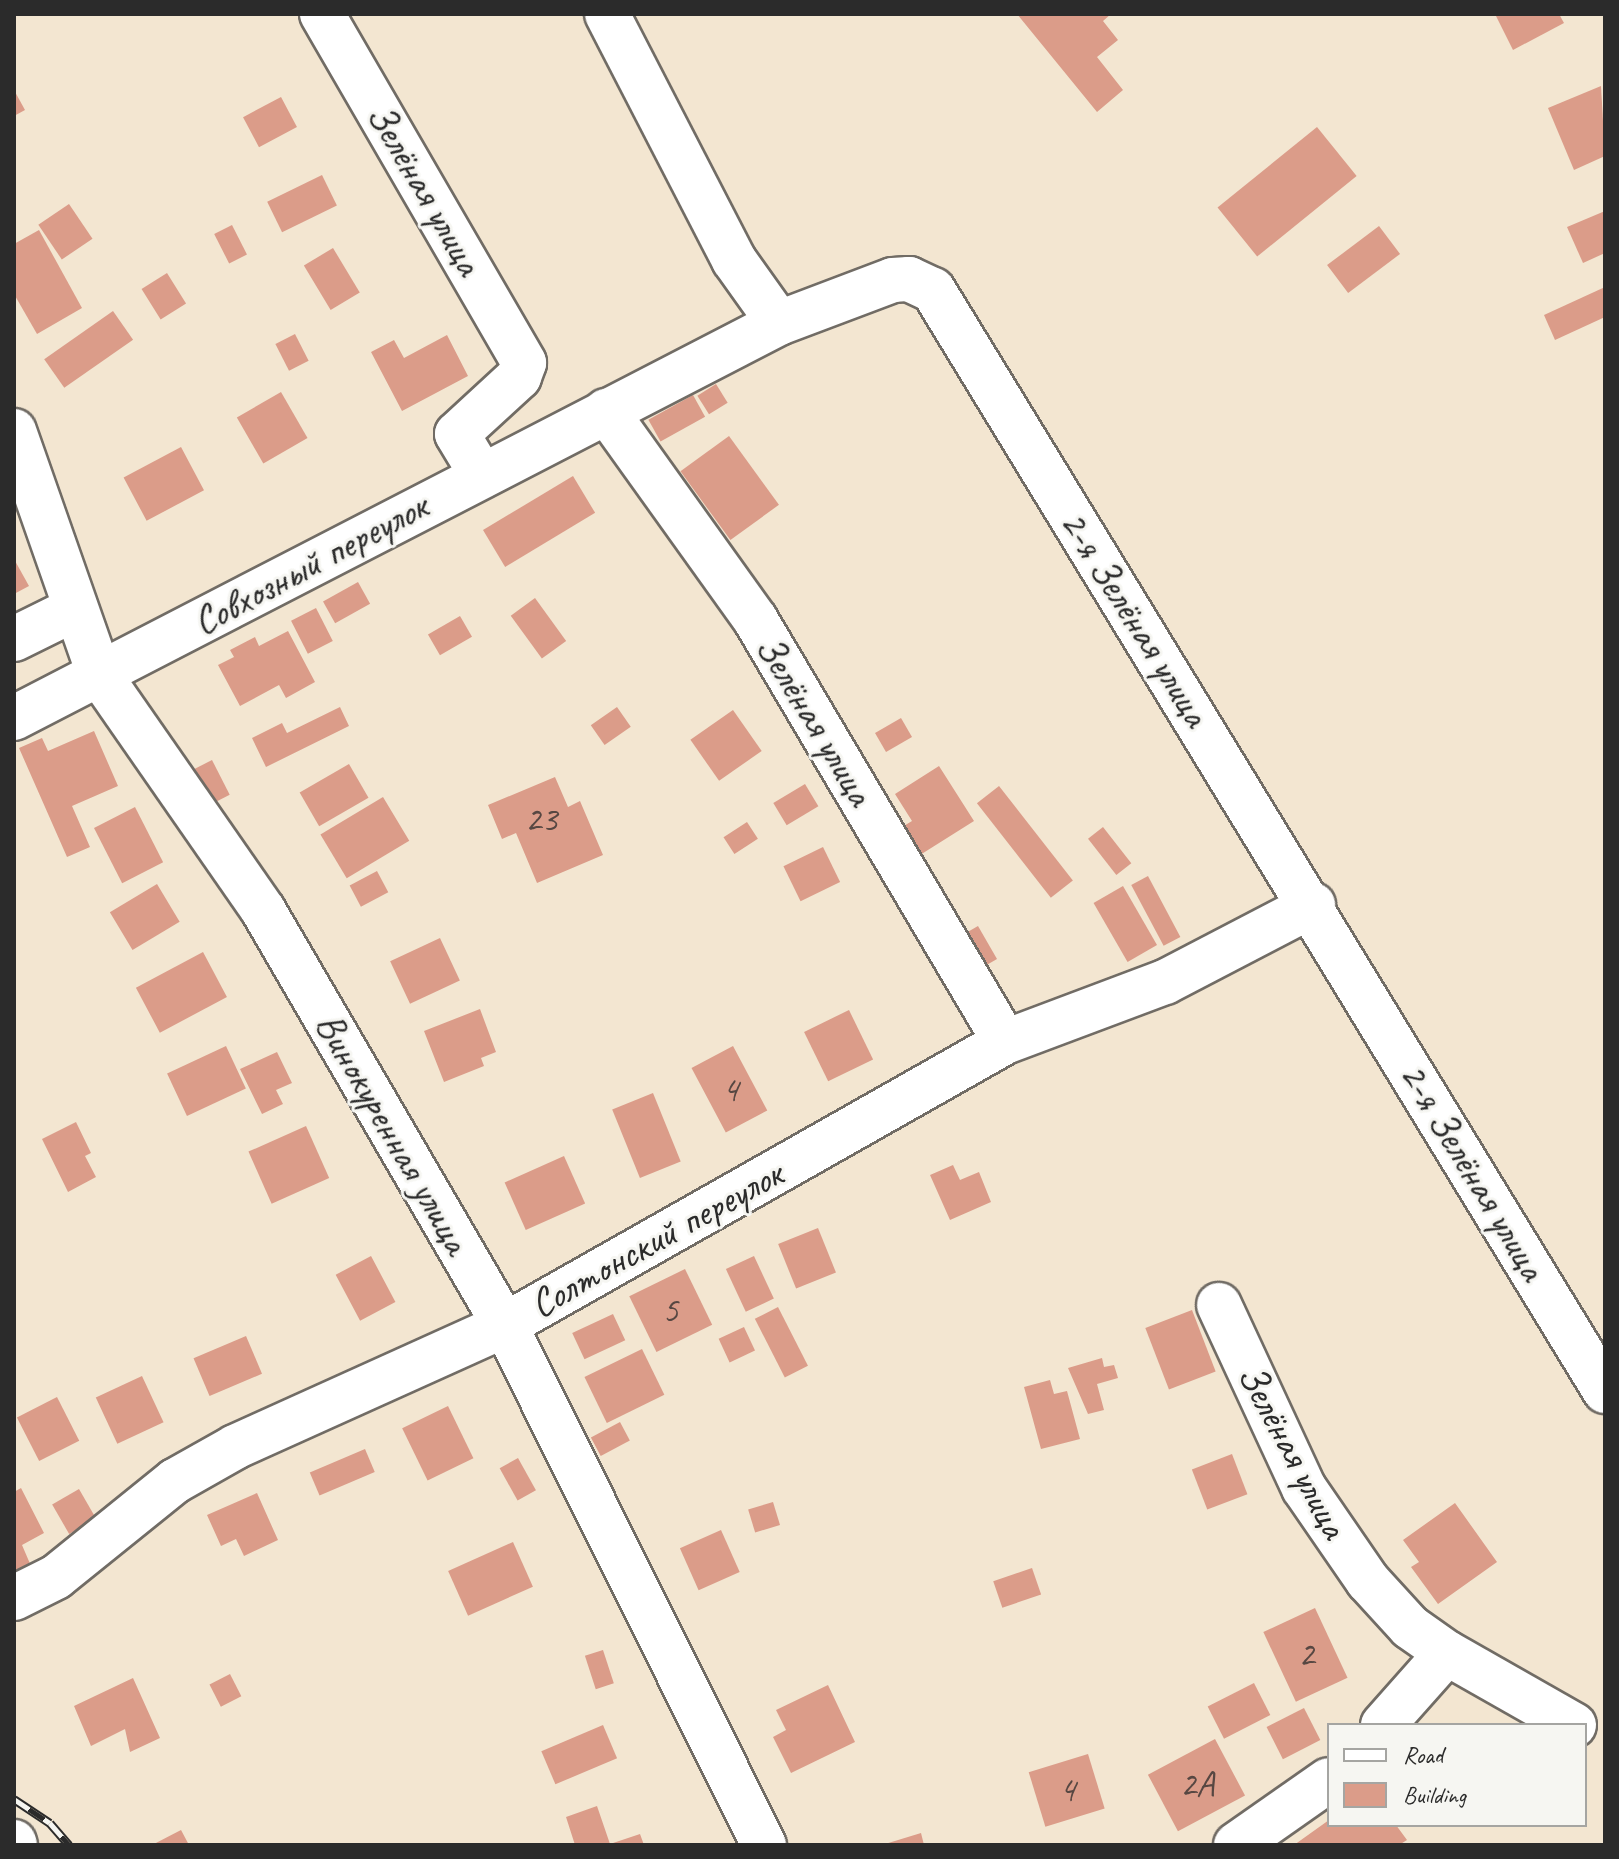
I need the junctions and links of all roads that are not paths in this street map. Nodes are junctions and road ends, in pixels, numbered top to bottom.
1 (322, 14) edge
2 (607, 14) edge
3 (779, 323) junction
4 (606, 411) junction
5 (14, 431) edge
6 (481, 474) junction
7 (73, 610) junction
8 (14, 639) edge
9 (99, 674) junction
10 (14, 718) edge
11 (1313, 905) junction
12 (1005, 1042) junction
13 (1219, 1305) dead end
14 (505, 1325) junction
15 (1605, 1391) edge
16 (14, 1598) edge
17 (1447, 1653) junction
18 (1385, 1723) edge
19 (1570, 1723) edge
20 (1327, 1781) edge
21 (764, 1845) edge
22 (1236, 1845) edge

1 - 6 street, Зелёная улица
2 - 3 street
3 - 4 street, 2-я Зелёная улица
3 - 11 street, 2-я Зелёная улица
4 - 6 street, Совхозный переулок
4 - 12 street, Зелёная улица
5 - 7 street, Винокуренная улица
6 - 9 street, Совхозный переулок
7 - 8 street
7 - 9 street, Винокуренная улица
9 - 10 street, Совхозный переулок
9 - 14 street, Винокуренная улица
11 - 12 street, Солтонский переулок
11 - 15 street, 2-я Зелёная улица
12 - 14 street, Солтонский переулок
13 - 17 street, Зелёная улица
14 - 16 street, Солтонский переулок
14 - 21 street, Винокуренная улица
17 - 18 street
17 - 19 street, Зелёная улица
20 - 22 street

